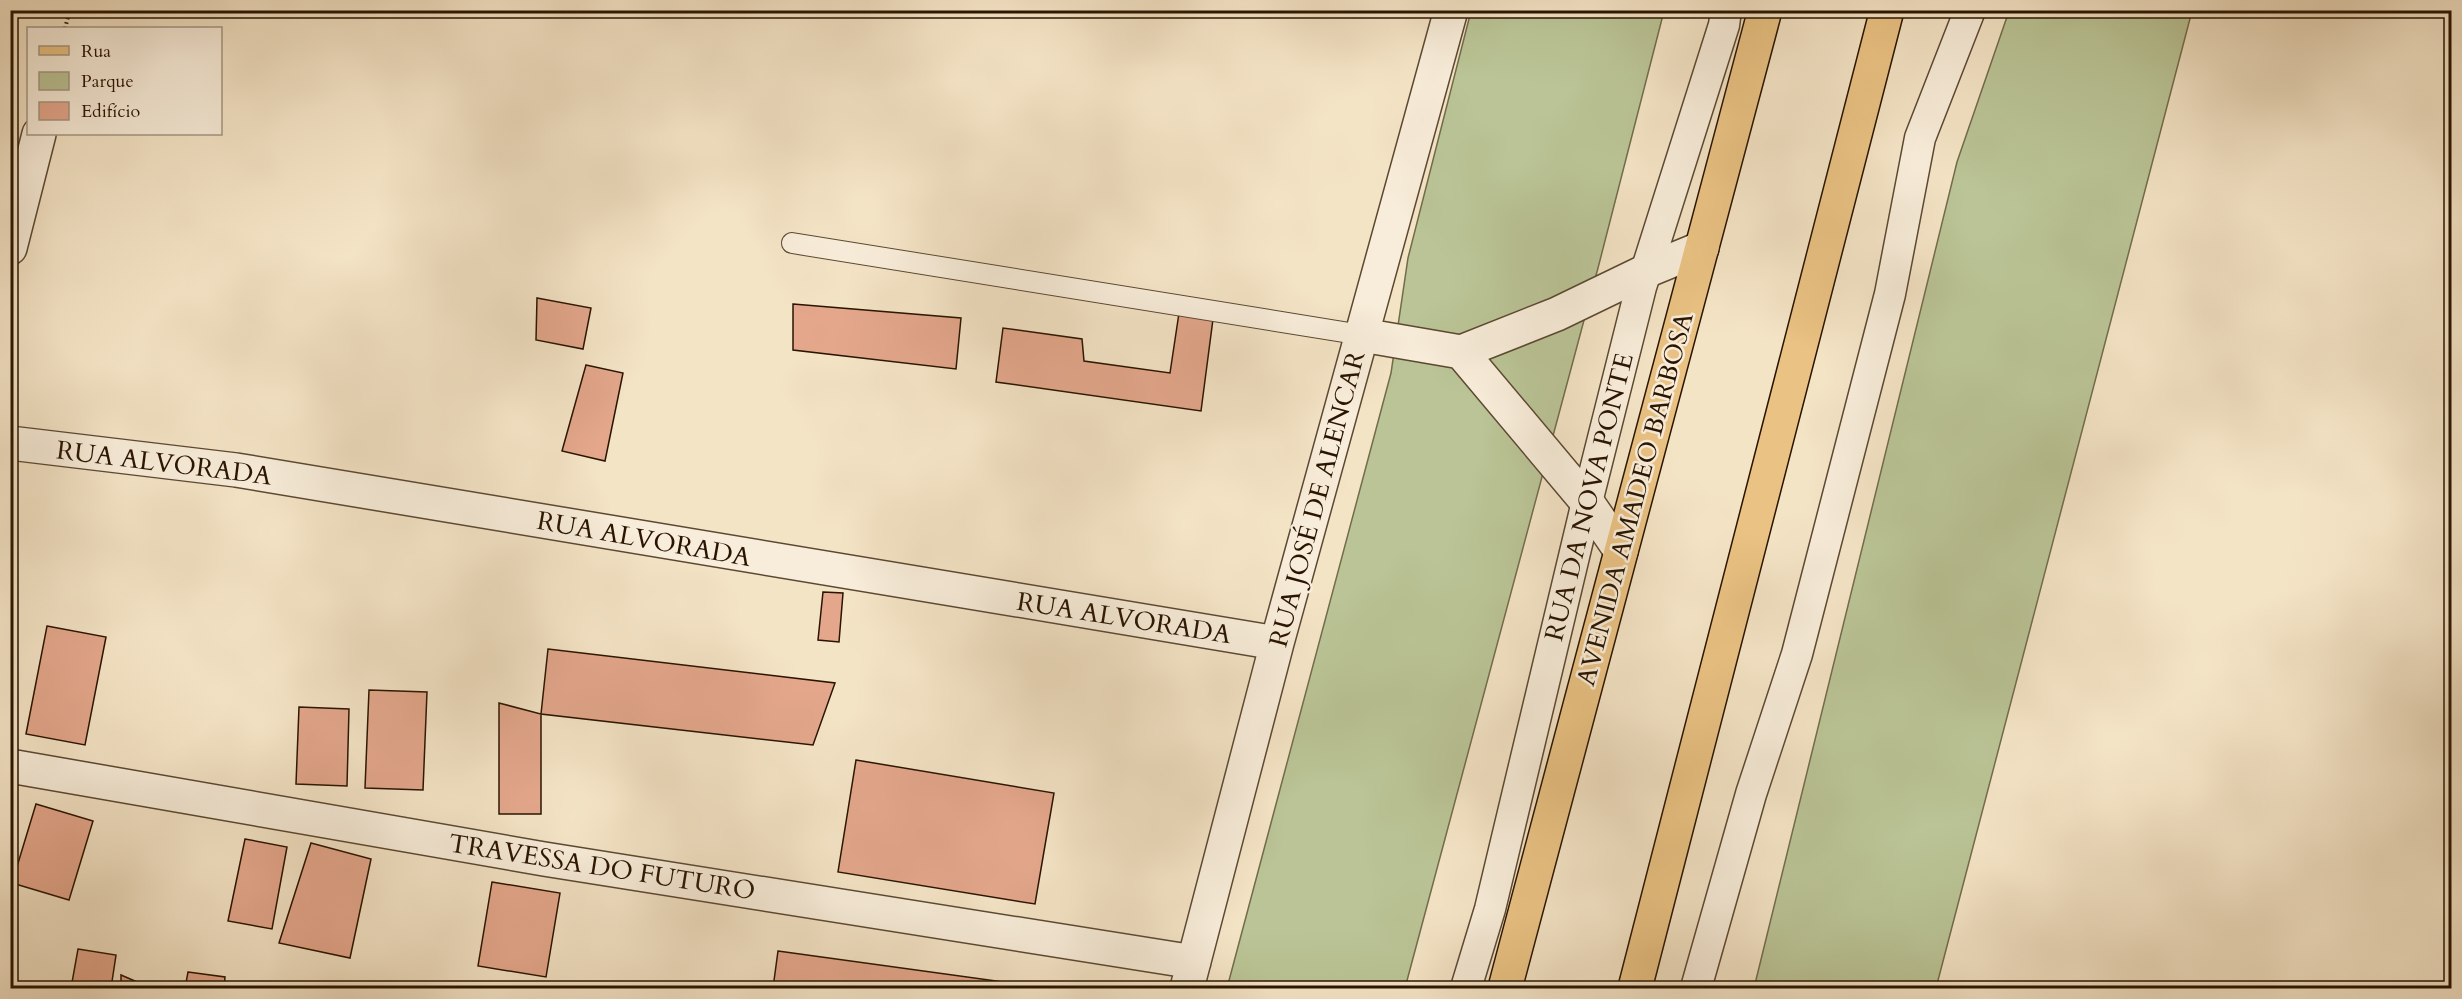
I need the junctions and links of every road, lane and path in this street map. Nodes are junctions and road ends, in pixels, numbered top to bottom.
1 (70, 10) edge
2 (1451, 10) edge
3 (1726, 10) edge
4 (1765, 10) edge
5 (1887, 10) edge
6 (1970, 10) edge
7 (65, 27) edge
8 (39, 135) edge
9 (792, 243) dead end
10 (10, 248) edge
11 (1702, 248) junction
12 (1646, 271) junction
13 (1362, 335) junction
14 (1461, 352) junction
15 (10, 443) edge
16 (1587, 502) junction
17 (1621, 551) junction
18 (1277, 642) junction
19 (10, 766) edge
20 (1191, 975) edge
21 (1466, 988) edge
22 (1504, 988) edge
23 (1635, 988) edge
24 (1696, 988) edge

1 - 7 path
2 - 13 street, RUA JOSÉ DE ALENCAR
3 - 12 street, RUA DA NOVA PONTE
4 - 11 main road, AVENIDA AMADEO BARBOSA
5 - 23 main road
6 - 24 street
8 - 10 street
9 - 13 lane
11 - 12 street
11 - 17 main road, AVENIDA AMADEO BARBOSA
12 - 14 street
12 - 16 street, RUA DA NOVA PONTE
13 - 14 street
13 - 18 street, RUA JOSÉ DE ALENCAR
14 - 16 street
15 - 18 street, RUA ALVORADA
16 - 17 street
16 - 21 street, RUA DA NOVA PONTE
17 - 22 main road, AVENIDA AMADEO BARBOSA
18 - 20 street, RUA JOSÉ DE ALENCAR
19 - 20 street, TRAVESSA DO FUTURO

